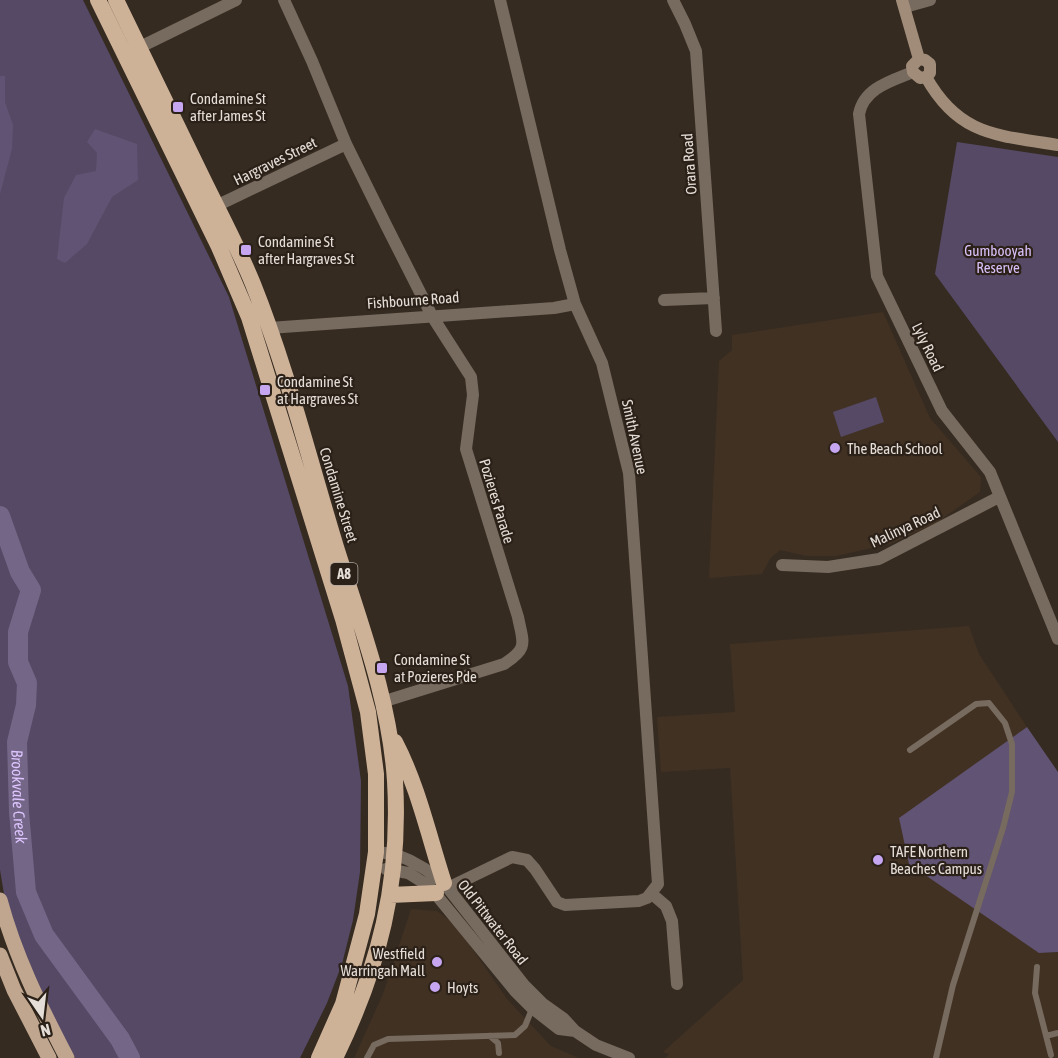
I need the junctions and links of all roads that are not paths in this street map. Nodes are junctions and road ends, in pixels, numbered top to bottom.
1 (98, 0) edge
2 (116, 0) edge
3 (236, 0) edge
4 (284, 0) edge
5 (500, 0) edge
6 (673, 0) edge
7 (930, 0) edge
8 (903, 3) edge
9 (132, 51) junction
10 (919, 59) junction
11 (913, 72) junction
12 (926, 77) junction
13 (346, 144) junction
14 (1058, 145) edge
15 (216, 206) junction
16 (714, 298) junction
17 (664, 300) dead end
18 (575, 304) junction
19 (432, 316) junction
20 (261, 329) junction
21 (716, 331) dead end
22 (999, 497) junction
23 (782, 565) dead end
24 (1058, 639) edge
25 (382, 702) junction
26 (387, 728) junction
27 (910, 750) dead end
28 (374, 860) junction
29 (394, 862) junction
30 (443, 888) junction
31 (652, 894) junction
32 (390, 895) junction
33 (0, 900) edge
34 (5, 934) edge
35 (0, 955) edge
36 (1037, 967) dead end
37 (677, 984) dead end
38 (532, 1008) junction
39 (574, 1031) junction
40 (1058, 1033) edge
41 (489, 1036) junction
42 (1046, 1036) junction
43 (499, 1053) dead end
44 (1051, 1054) dead end
45 (49, 1058) edge
46 (67, 1058) edge
47 (320, 1058) edge
48 (335, 1058) edge
49 (367, 1058) edge
50 (629, 1058) edge
51 (936, 1058) edge

1 - 9 highway, Condamine Street / A8
2 - 9 highway, Condamine Street / A8
3 - 9 street
4 - 13 street, Pozieres Parade
5 - 18 street, Smith Avenue
6 - 16 street, Orara Road
7 - 8 street
8 - 10 main road
9 - 15 highway, Condamine Street / A8
9 - 20 highway, Condamine Street / A8
10 - 11 main road
10 - 12 main road
11 - 12 main road
11 - 22 street, Lyly Road
12 - 14 main road
13 - 15 street, Hargraves Street
13 - 19 street, Pozieres Parade
15 - 20 highway, Condamine Street / A8
16 - 17 street
16 - 21 street, Orara Road
18 - 19 street, Fishbourne Road
18 - 31 street, Smith Avenue
19 - 20 street, Fishbourne Road
19 - 25 street, Pozieres Parade
20 - 25 highway, Condamine Street / A8
20 - 28 highway, Condamine Street / A8
22 - 23 street, Malinya Road
22 - 24 street, Lyly Road
25 - 26 highway, Condamine Street / A8
26 - 29 highway, Condamine Street / A8
26 - 30 highway
27 - 51 lane
28 - 29 street, Old Pittwater Road
28 - 47 highway, Condamine Street / A8
29 - 30 street, Old Pittwater Road
29 - 32 highway, Condamine Street / A8
30 - 31 street
30 - 32 highway
30 - 38 street, Old Pittwater Road
30 - 39 street, Old Pittwater Road
31 - 37 street
32 - 48 highway, Condamine Street / A8
33 - 34 main road
34 - 46 main road
35 - 45 main road
36 - 42 lane
38 - 39 street, Old Pittwater Road
38 - 41 lane
39 - 50 street, Old Pittwater Road
40 - 42 lane
41 - 43 lane
41 - 49 lane
42 - 44 lane

